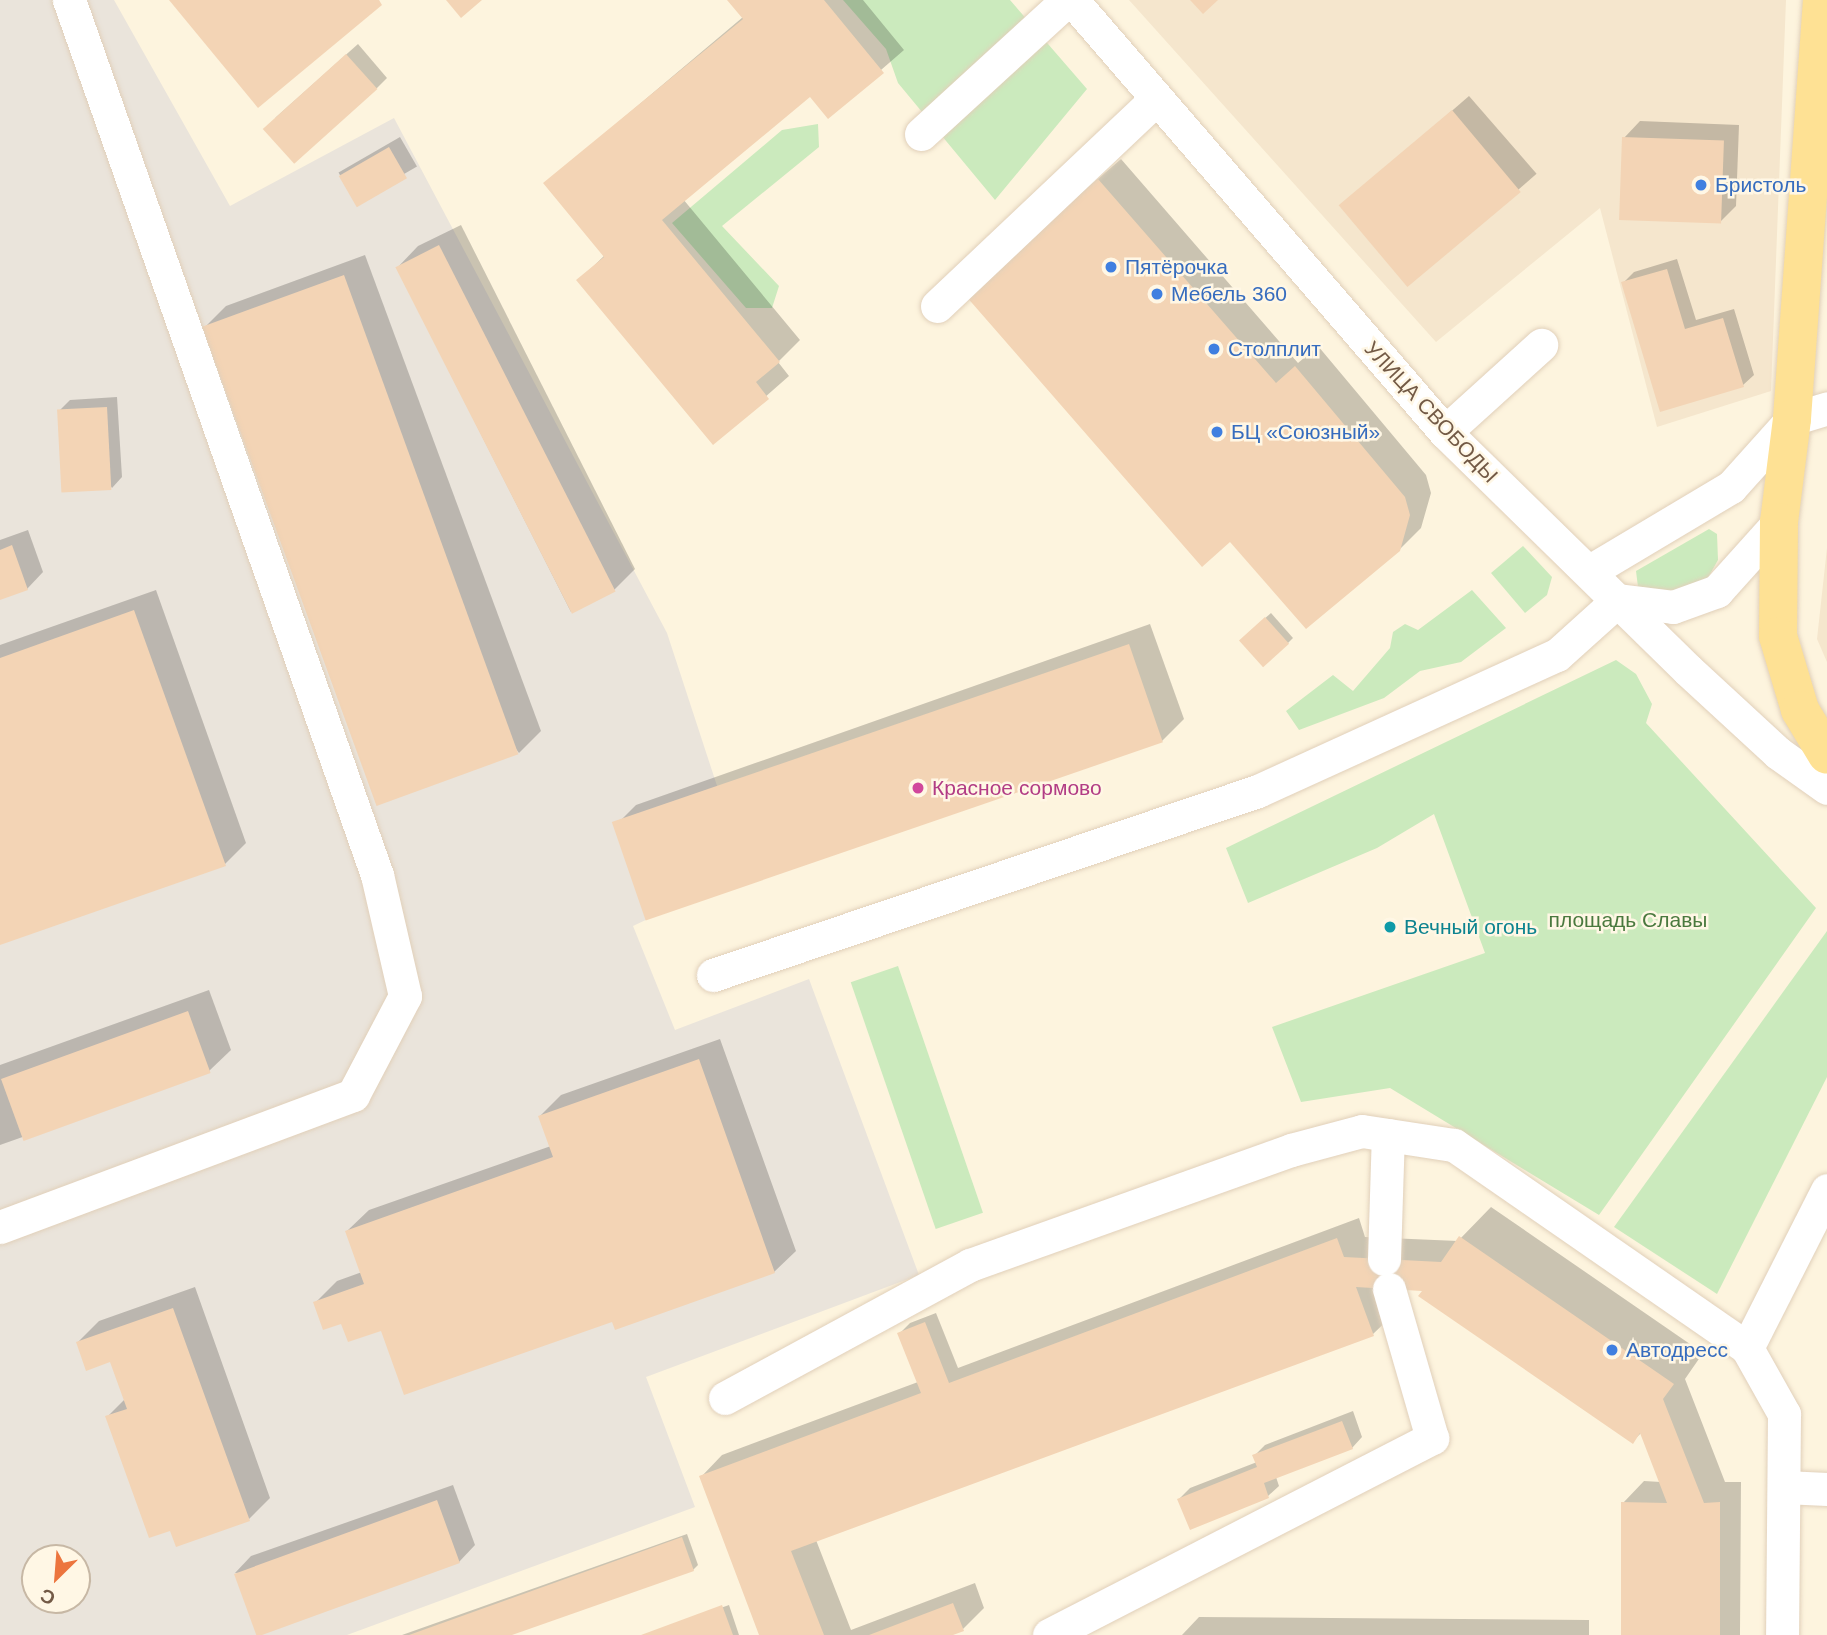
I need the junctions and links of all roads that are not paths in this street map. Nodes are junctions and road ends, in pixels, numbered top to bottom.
1 (69, 0) edge
2 (1070, 0) edge
3 (1822, 0) edge
4 (1156, 99) junction
5 (921, 134) dead end
6 (937, 306) dead end
7 (1541, 345) dead end
8 (1809, 413) edge
9 (1445, 432) junction
10 (1779, 522) junction
11 (1590, 572) junction
12 (1618, 600) junction
13 (1827, 755) edge
14 (1827, 788) edge
15 (713, 975) dead end
16 (1388, 1135) junction
17 (1827, 1190) edge
18 (0, 1227) edge
19 (1747, 1348) junction
20 (725, 1398) dead end
21 (1784, 1486) junction
22 (1827, 1489) edge
23 (1049, 1635) edge
24 (1782, 1635) edge

1 - 18 street
2 - 4 street, УЛИЦА СВОБОДЫ
2 - 5 street
3 - 8 main road
4 - 6 street
4 - 9 street, УЛИЦА СВОБОДЫ
7 - 9 street
8 - 10 main road
8 - 11 street
9 - 11 street, УЛИЦА СВОБОДЫ
10 - 12 street
10 - 13 main road
11 - 12 street, УЛИЦА СВОБОДЫ
12 - 14 street, УЛИЦА СВОБОДЫ
12 - 15 street
16 - 19 street
16 - 20 street
16 - 23 street
17 - 19 street
19 - 21 street
21 - 22 street
21 - 24 street

